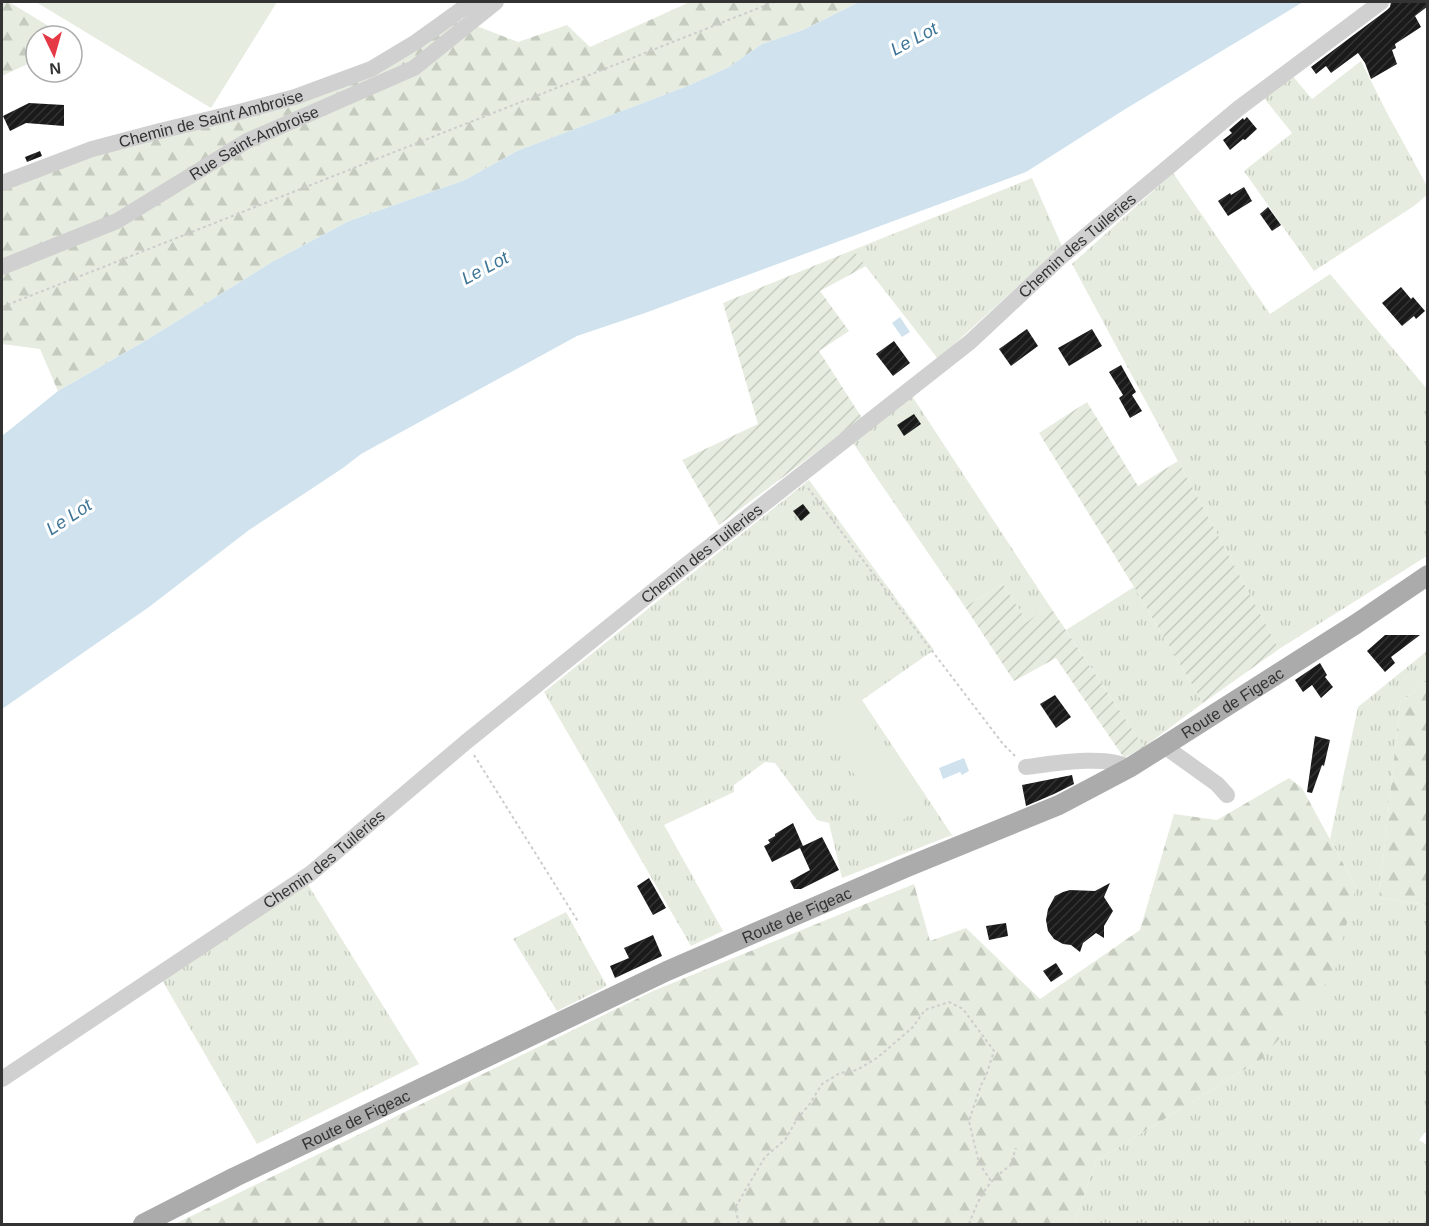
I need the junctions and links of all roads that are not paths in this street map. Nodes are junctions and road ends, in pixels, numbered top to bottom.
1 (475, 2) edge
2 (496, 2) edge
3 (1381, 2) edge
4 (2, 183) edge
5 (2, 267) edge
6 (1428, 575) edge
7 (1164, 746) junction
8 (1026, 767) road end
9 (1129, 768) junction
10 (1227, 795) dead end
11 (2, 1080) edge
12 (145, 1223) edge

1 - 4 street, Chemin de Saint Ambroise
2 - 5 street, Rue Saint-Ambroise
3 - 11 street, Chemin des Tuileries
6 - 7 main road, Route de Figeac
7 - 9 main road, Route de Figeac
7 - 10 street
8 - 9 street
9 - 12 main road, Route de Figeac

